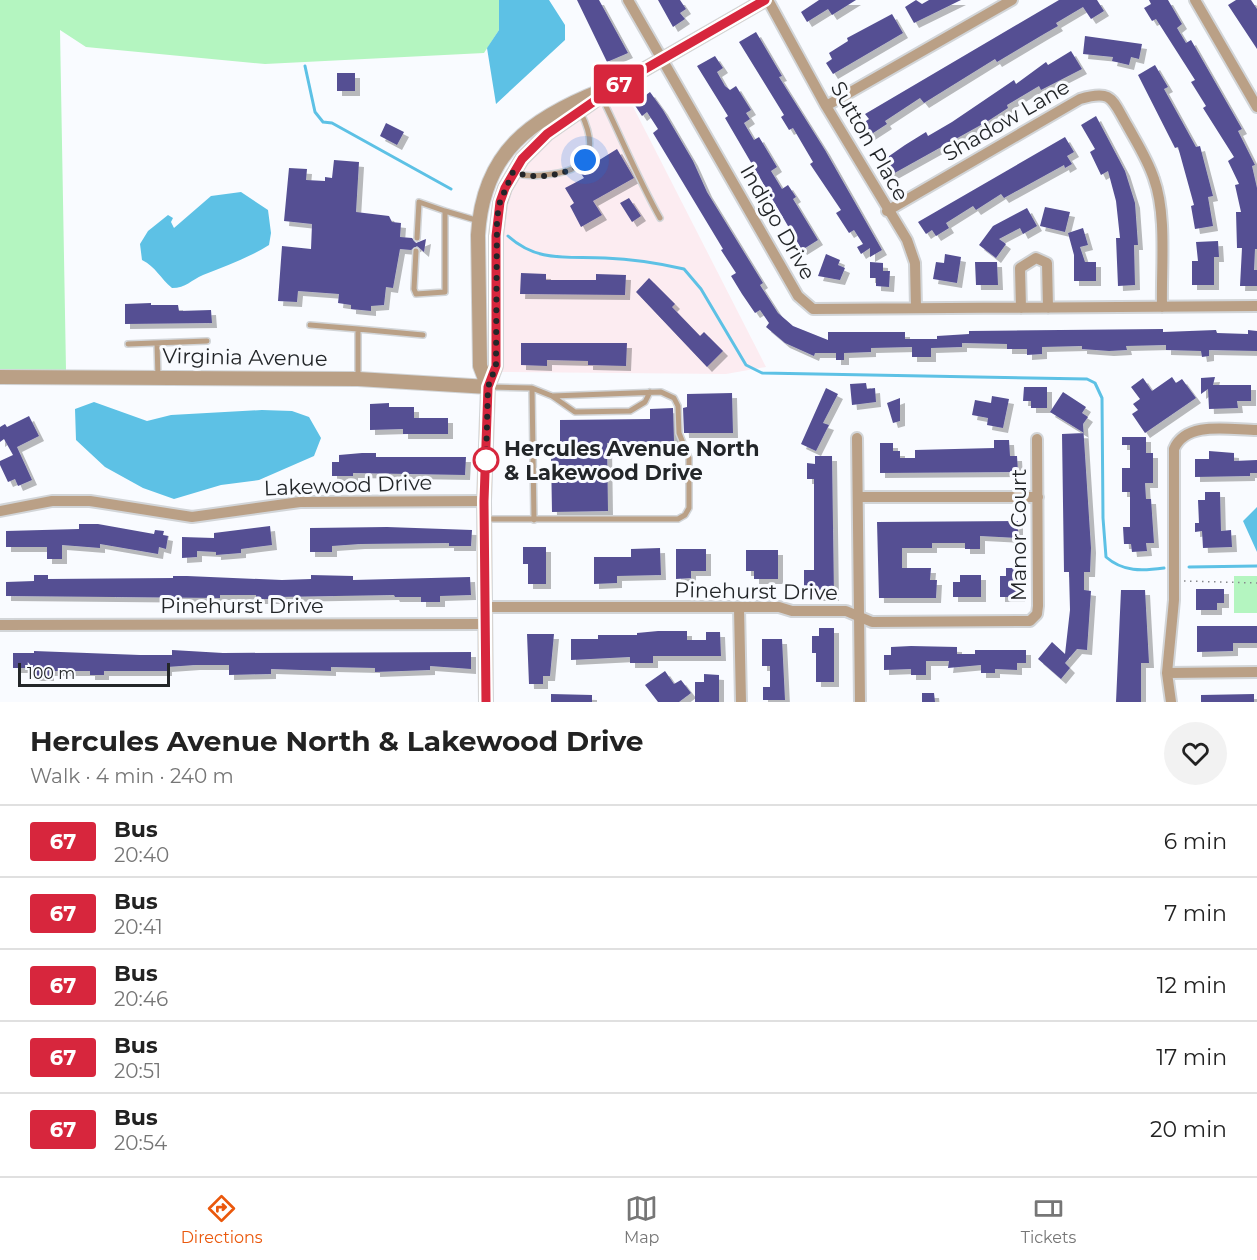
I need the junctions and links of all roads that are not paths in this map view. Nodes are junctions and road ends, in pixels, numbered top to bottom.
1 (628, 0) edge
2 (766, 0) edge
3 (1012, 0) edge
4 (1195, 0) edge
5 (663, 58) junction
6 (619, 84) junction
7 (602, 97) junction
8 (826, 106) junction
9 (1257, 107) edge
10 (581, 112) junction
11 (513, 172) junction
12 (445, 211) junction
13 (887, 211) junction
14 (660, 218) dead end
15 (479, 221) junction
16 (417, 238) dead end
17 (416, 251) dead end
18 (1257, 306) edge
19 (1162, 307) junction
20 (916, 308) junction
21 (1021, 308) junction
22 (1048, 308) junction
23 (310, 325) dead end
24 (358, 329) junction
25 (423, 335) dead end
26 (207, 341) dead end
27 (157, 343) junction
28 (129, 344) dead end
29 (0, 376) edge
30 (158, 376) junction
31 (358, 379) junction
32 (488, 387) junction
33 (532, 388) junction
34 (650, 392) junction
35 (552, 396) junction
36 (1257, 430) edge
37 (857, 438) dead end
38 (1037, 439) dead end
39 (858, 497) junction
40 (1038, 497) junction
41 (484, 501) junction
42 (0, 511) edge
43 (484, 519) junction
44 (534, 520) junction
45 (485, 607) junction
46 (740, 608) junction
47 (860, 617) junction
48 (1025, 622) joint
49 (485, 624) junction
50 (0, 626) edge
51 (1257, 672) edge
52 (1167, 673) junction
53 (486, 702) edge
54 (741, 702) edge
55 (860, 702) edge
56 (1171, 702) edge

1 - 5 street, Indigo Drive
2 - 5 street
2 - 8 street, Sutton Place
3 - 8 street
4 - 9 street
5 - 6 street
5 - 20 street, Indigo Drive
6 - 7 street
6 - 15 street
7 - 10 street
7 - 14 lane
8 - 13 street, Sutton Place
10 - 11 street
10 - 11 lane
11 - 32 street
12 - 15 lane
12 - 16 lane
12 - 17 lane
13 - 19 street, Shadow Lane
13 - 20 street, Sutton Place
15 - 32 street
18 - 19 street, Indigo Drive
19 - 22 street, Indigo Drive
20 - 21 street, Indigo Drive
21 - 22 street, Indigo Drive
21 - 22 street
23 - 24 lane
24 - 25 lane
24 - 31 lane
26 - 27 lane
27 - 28 lane
27 - 30 lane
29 - 30 street, Virginia Avenue
30 - 31 street, Virginia Avenue
31 - 32 street, Virginia Avenue
32 - 33 lane
32 - 41 street
33 - 35 lane
33 - 44 lane
34 - 35 lane
34 - 35 lane
34 - 44 lane
36 - 52 street
37 - 39 street
38 - 40 street, Manor Court
39 - 40 street
39 - 47 street
40 - 48 street, Manor Court
41 - 42 street, Lakewood Drive
41 - 43 street
43 - 44 lane
43 - 45 street
45 - 46 street, Pinehurst Drive
45 - 49 street
46 - 47 street, Pinehurst Drive
46 - 54 street
47 - 48 street, Pinehurst Drive
47 - 55 street
49 - 50 street, Pinehurst Drive
49 - 53 street
51 - 52 street
52 - 56 street

